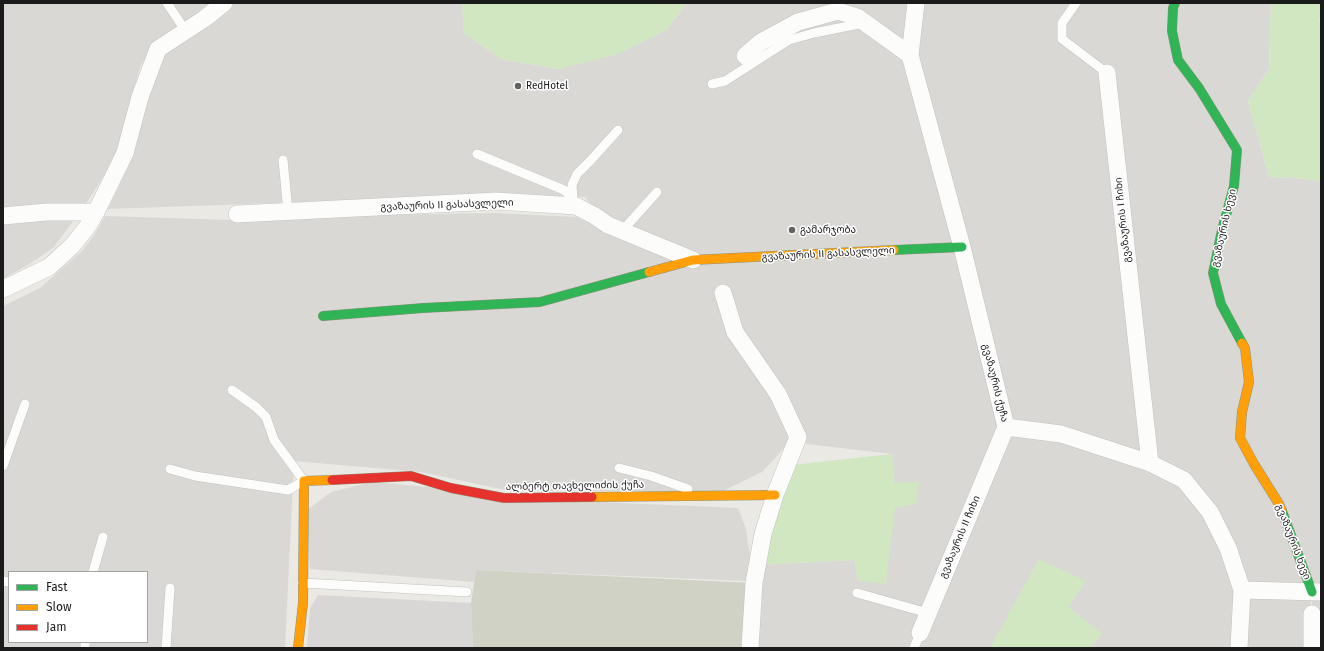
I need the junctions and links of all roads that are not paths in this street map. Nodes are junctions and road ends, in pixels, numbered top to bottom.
1 (167, 3) edge
2 (224, 3) edge
3 (916, 3) edge
4 (1076, 3) edge
5 (1175, 3) edge
6 (866, 23) junction
7 (185, 30) junction
8 (910, 55) junction
9 (745, 56) dead end
10 (1107, 73) joint
11 (712, 84) dead end
12 (618, 130) dead end
13 (477, 154) dead end
14 (283, 160) dead end
15 (658, 192) dead end
16 (574, 202) junction
17 (288, 211) junction
18 (96, 212) junction
19 (237, 214) dead end
20 (3, 216) edge
21 (623, 230) junction
22 (962, 247) junction
23 (693, 260) junction
24 (3, 289) edge
25 (723, 293) dead end
26 (323, 316) dead end
27 (232, 390) dead end
28 (25, 404) dead end
29 (1006, 427) junction
30 (1150, 463) junction
31 (3, 466) edge
32 (619, 468) dead end
33 (170, 469) dead end
34 (304, 481) junction
35 (708, 495) junction
36 (775, 495) junction
37 (103, 537) dead end
38 (93, 571) edge
39 (303, 583) junction
40 (170, 588) dead end
41 (1242, 590) junction
42 (468, 592) dead end
43 (1317, 592) edge
44 (857, 593) dead end
45 (928, 613) junction
46 (1312, 614) dead end
47 (917, 641) edge
48 (166, 648) edge
49 (298, 648) edge
50 (750, 648) edge
51 (1240, 648) edge
52 (1312, 648) edge

1 - 7 lane
2 - 7 street
3 - 8 street, გვაზაურის ქუჩა
4 - 10 lane, გვაზაურის I ჩიხი
5 - 43 street, გვაზაურის ხევი
6 - 8 street
6 - 9 street
6 - 11 lane
7 - 18 street
8 - 22 street, გვაზაურის ქუჩა
10 - 30 street, გვაზაურის I ჩიხი
12 - 16 lane
13 - 16 lane
14 - 17 lane
15 - 21 lane
16 - 17 street, გვაზაურის II გასასვლელი
16 - 21 street, გვაზაურის II გასასვლელი
17 - 19 street, გვაზაურის II გასასვლელი
18 - 20 street
18 - 24 street
21 - 23 street, გვაზაურის II გასასვლელი
22 - 23 street, გვაზაურის II გასასვლელი
22 - 29 street, გვაზაურის ქუჩა
23 - 26 street, გვაზაურის II გასასვლელი
25 - 36 street
27 - 34 lane
28 - 31 lane
29 - 30 street, გვაზაურის ქუჩა
29 - 45 street, გვაზაურის II ჩიხი
30 - 41 street, გვაზაურის ქუჩა
32 - 35 lane
33 - 34 lane
34 - 35 street, ალბერტ თავხელიძის ქუჩა
34 - 39 street
35 - 36 street, ალბერტ თავხელიძის ქუჩა
36 - 50 street
37 - 38 lane
39 - 42 lane
39 - 49 street
40 - 48 lane
41 - 43 street
41 - 51 street, გვაზაურის ქუჩა
44 - 45 lane
45 - 47 street, გვაზაურის II ჩიხი
46 - 52 street

